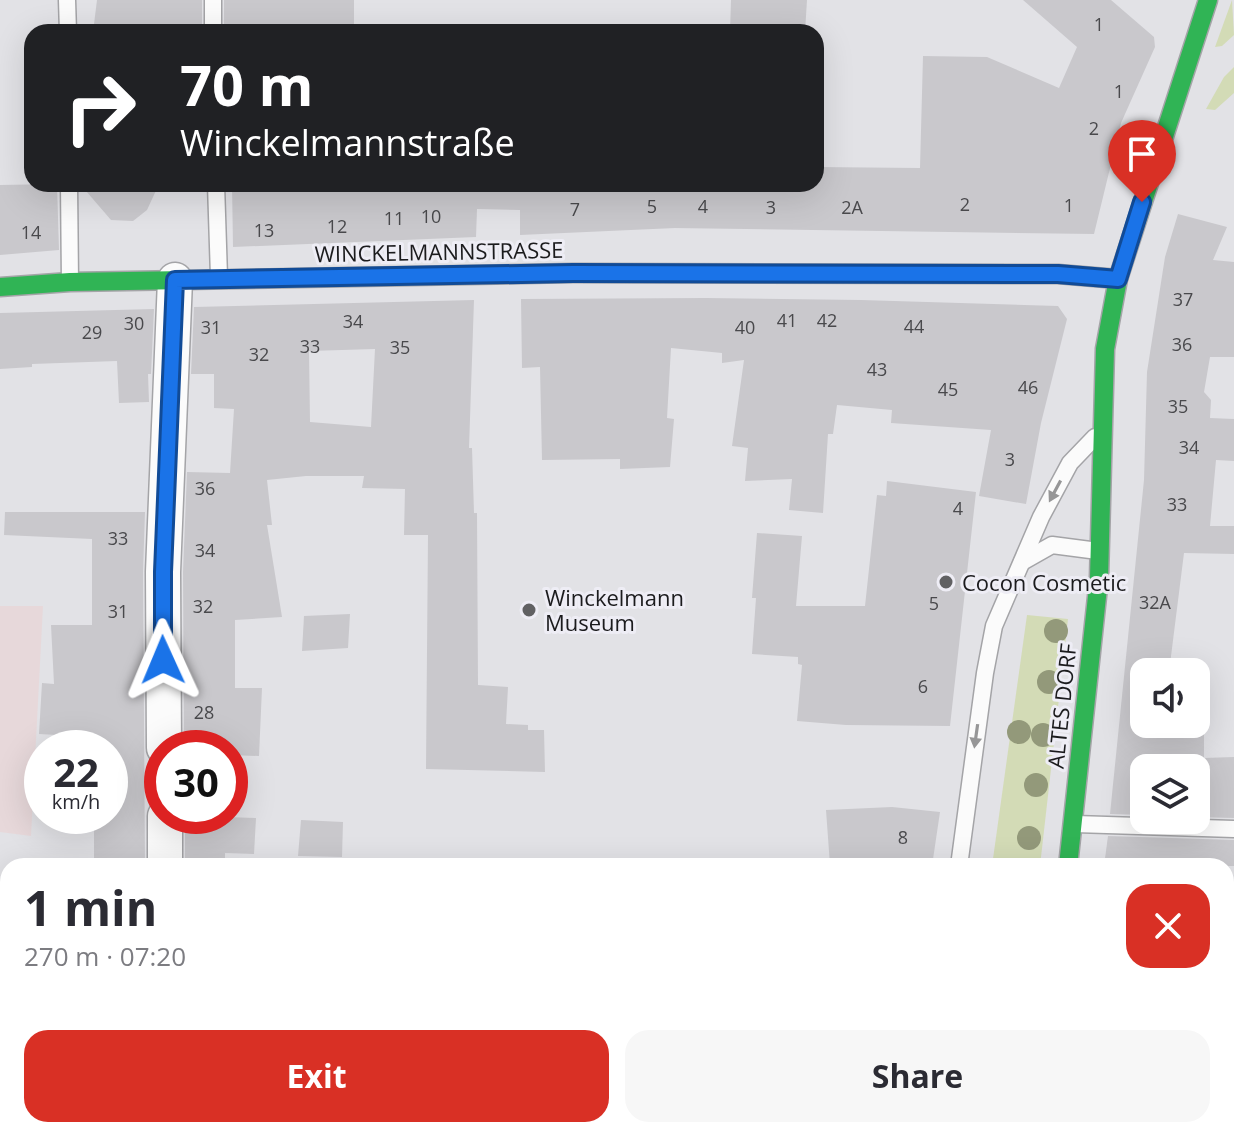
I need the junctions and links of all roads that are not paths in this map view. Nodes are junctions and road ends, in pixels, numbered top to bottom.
1 (67, 0) edge
2 (213, 0) edge
3 (1208, 0) edge
4 (68, 24) edge
5 (213, 24) edge
6 (69, 192) edge
7 (216, 192) edge
8 (219, 279) junction
9 (1118, 279) junction
10 (175, 280) junction
11 (70, 282) junction
12 (0, 287) edge
13 (1102, 430) junction
14 (1099, 551) junction
15 (1022, 562) junction
16 (164, 730) edge
17 (1073, 824) junction
18 (1234, 829) edge
19 (165, 834) edge
20 (165, 858) edge
21 (960, 858) edge
22 (1069, 858) edge

1 - 4 lane
2 - 5 lane
3 - 9 street, ALTES DORF
6 - 11 lane
7 - 8 lane
8 - 9 street, WINCKELMANNSTRASSE
8 - 10 street, WINCKELMANNSTRASSE
9 - 13 street, ALTES DORF
10 - 11 street, WINCKELMANNSTRASSE
10 - 16 street
11 - 12 street, WINCKELMANNSTRASSE
13 - 14 street, ALTES DORF
13 -> 15 lane
14 - 15 lane
14 - 17 street, ALTES DORF
15 -> 21 lane
17 - 18 lane
17 - 22 street, ALTES DORF
19 - 20 street

